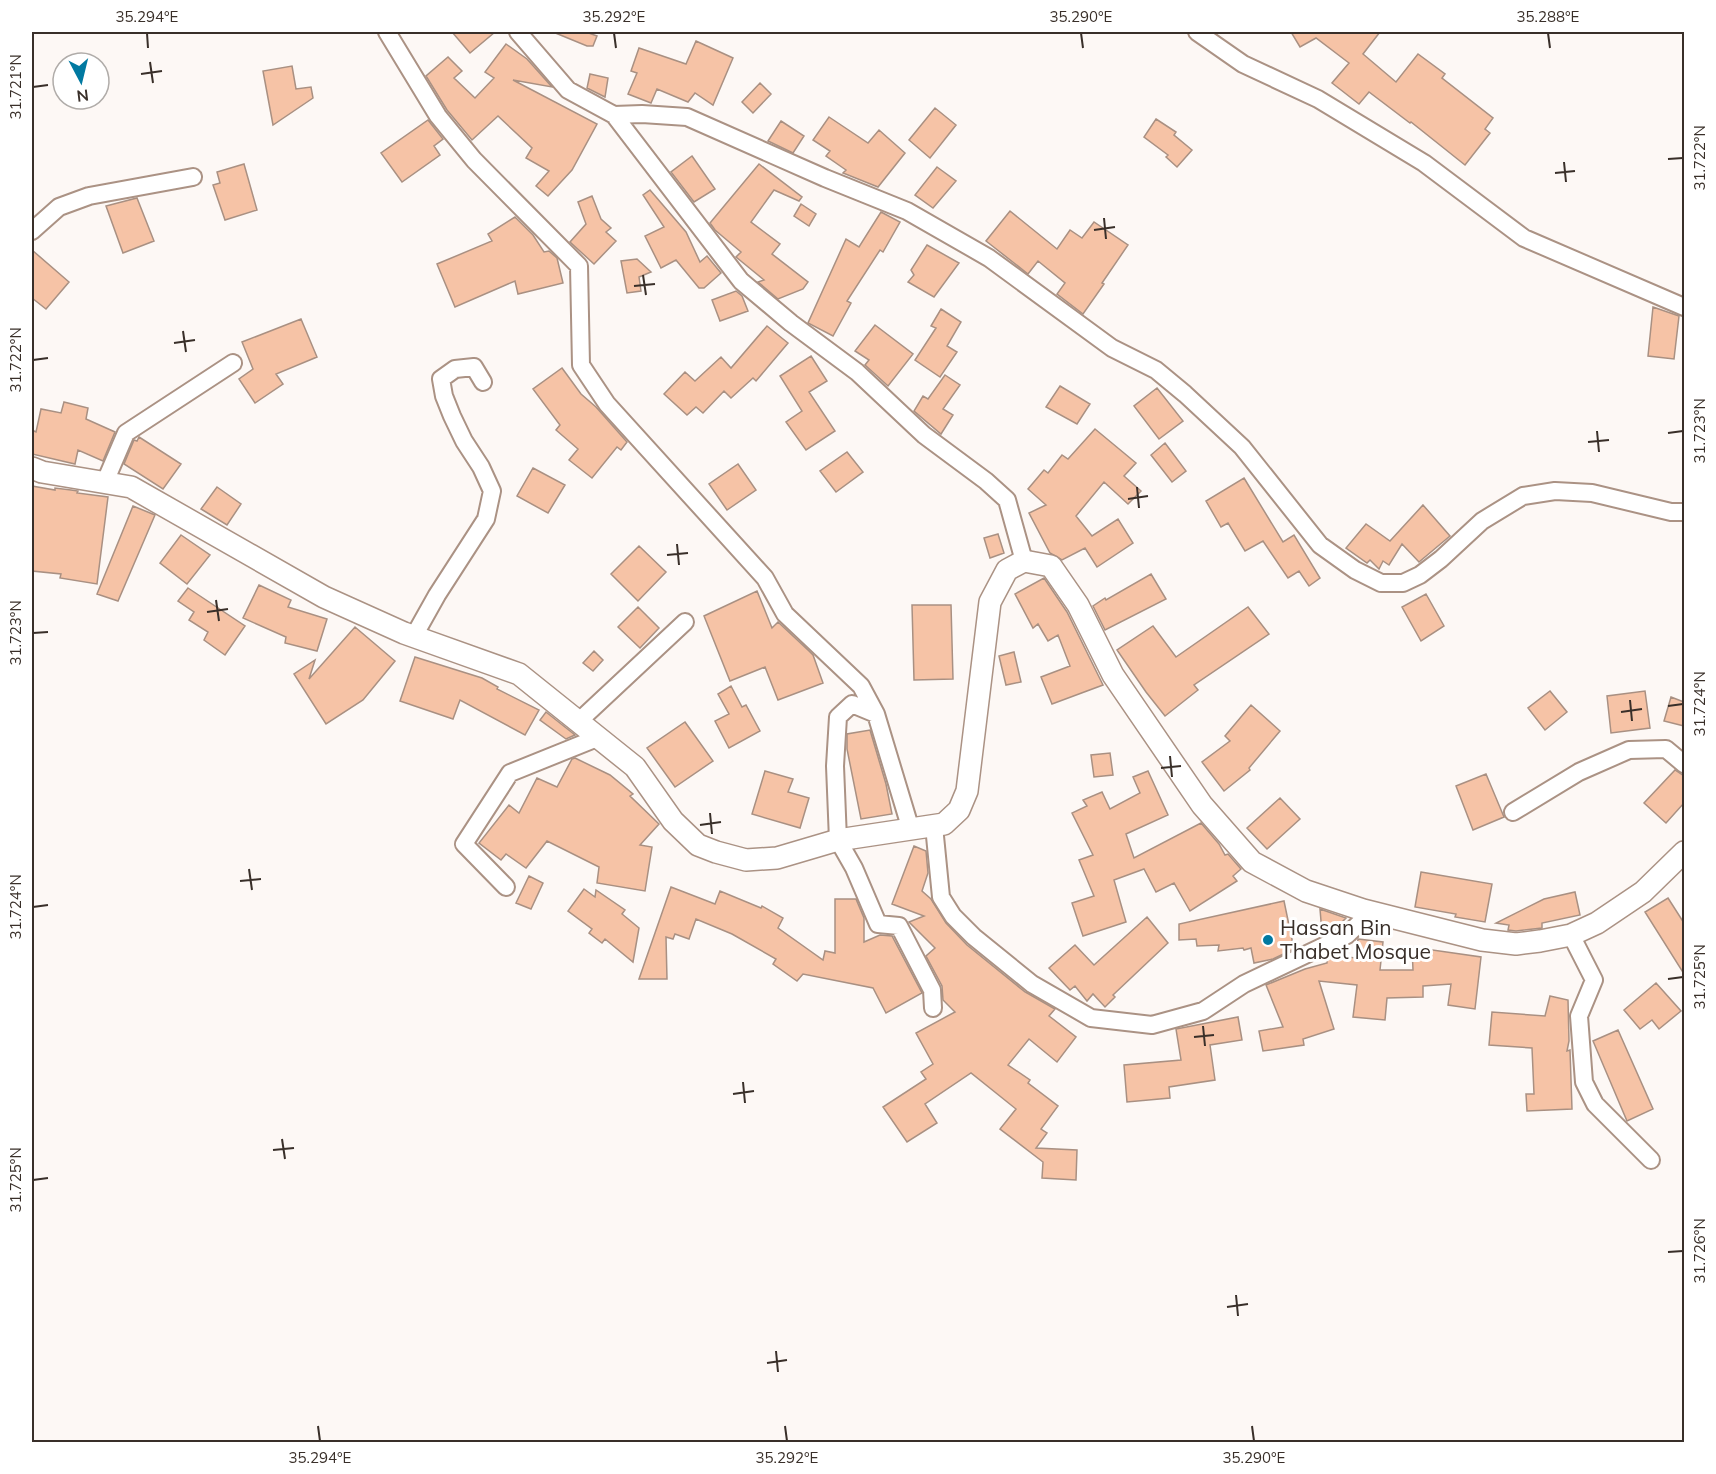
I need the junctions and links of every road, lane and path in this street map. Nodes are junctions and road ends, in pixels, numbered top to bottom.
1 (387, 32) edge
2 (518, 32) edge
3 (1197, 32) edge
4 (614, 115) junction
5 (193, 177) dead end
6 (32, 231) edge
7 (1684, 307) edge
8 (233, 363) dead end
9 (483, 382) dead end
10 (32, 468) edge
11 (105, 482) junction
12 (1684, 512) edge
13 (1024, 561) junction
14 (685, 622) dead end
15 (414, 636) junction
16 (876, 714) junction
17 (578, 722) junction
18 (597, 738) junction
19 (1684, 764) edge
20 (1513, 812) dead end
21 (934, 826) junction
22 (911, 830) junction
23 (838, 840) junction
24 (1684, 852) edge
25 (506, 886) dead end
26 (1371, 912) junction
27 (1571, 935) junction
28 (933, 1008) dead end
29 (1651, 1160) dead end

1 - 16 street
2 - 4 street
3 - 7 street
4 - 12 street
4 - 13 street
5 - 6 street
8 - 11 street
9 - 15 street
10 - 11 street
11 - 15 street
13 - 21 street
13 - 26 street
14 - 17 street
15 - 17 street
16 - 22 street
16 - 23 street
17 - 18 street
18 - 23 street
18 - 25 street
19 - 20 street
21 - 22 street
21 - 26 street
22 - 23 street
23 - 28 street
24 - 27 street
26 - 27 street
27 - 29 street

